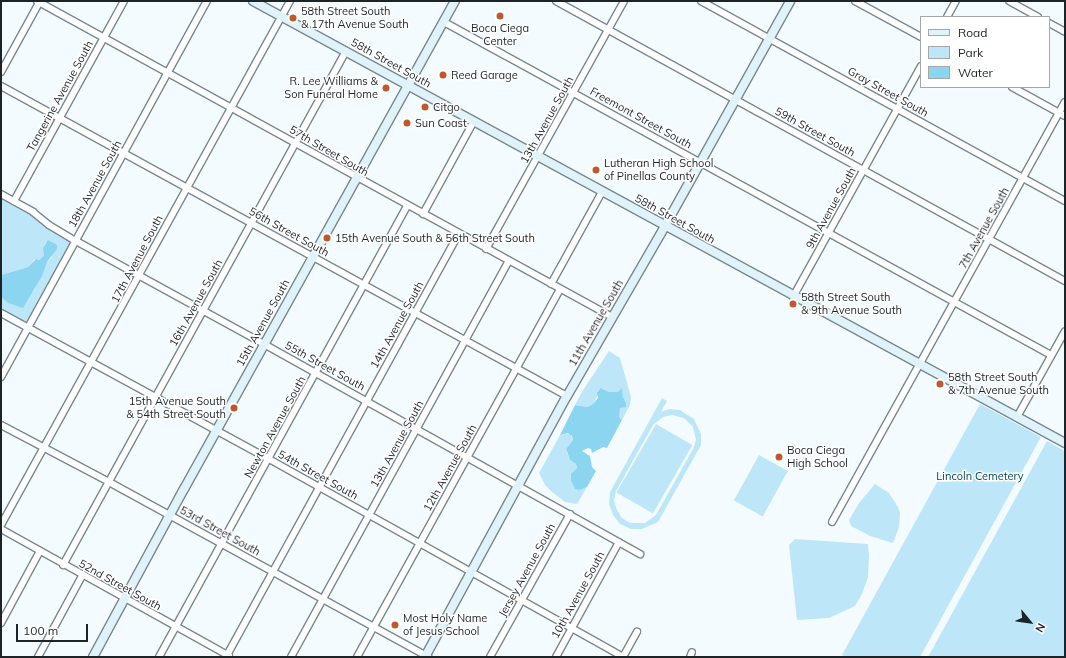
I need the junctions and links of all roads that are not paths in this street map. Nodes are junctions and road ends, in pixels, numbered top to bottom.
1 (39, 1) edge
2 (124, 1) edge
3 (207, 1) edge
4 (253, 1) edge
5 (290, 1) edge
6 (455, 1) edge
7 (556, 1) edge
8 (624, 1) edge
9 (701, 1) edge
10 (790, 1) edge
11 (855, 1) edge
12 (956, 1) edge
13 (1009, 1) edge
14 (948, 16) edge
15 (1036, 16) edge
16 (281, 17) junction
17 (444, 22) junction
18 (1050, 24) edge
19 (608, 30) junction
20 (1065, 32) edge
21 (920, 36) edge
22 (104, 38) junction
23 (769, 38) junction
24 (346, 51) junction
25 (920, 68) edge
26 (1, 72) edge
27 (167, 73) junction
28 (409, 85) junction
29 (1, 86) edge
30 (1014, 88) edge
31 (574, 92) junction
32 (736, 99) junction
33 (1065, 102) edge
34 (231, 108) junction
35 (897, 109) junction
36 (1059, 113) junction
37 (1065, 116) edge
38 (60, 118) junction
39 (474, 121) junction
40 (295, 143) junction
41 (124, 153) junction
42 (538, 156) junction
43 (701, 162) junction
44 (863, 170) junction
45 (357, 178) junction
46 (1023, 178) junction
47 (187, 188) junction
48 (602, 192) junction
49 (1, 194) edge
50 (14, 201) junction
51 (1065, 201) edge
52 (407, 206) junction
53 (423, 214) junction
54 (251, 223) junction
55 (665, 226) junction
56 (829, 233) junction
57 (459, 234) junction
58 (989, 239) junction
59 (76, 241) junction
60 (486, 249) junction
61 (313, 257) junction
62 (509, 261) junction
63 (139, 276) junction
64 (1065, 281) edge
65 (551, 284) junction
66 (364, 285) junction
67 (560, 289) junction
68 (793, 297) junction
69 (954, 302) junction
70 (203, 311) junction
71 (1, 313) edge
72 (415, 313) junction
73 (612, 317) junction
74 (28, 327) junction
75 (1065, 331) edge
76 (466, 340) junction
77 (264, 344) junction
78 (1051, 355) junction
79 (91, 362) junction
80 (920, 364) junction
81 (516, 368) junction
82 (316, 372) junction
83 (1, 377) edge
84 (567, 396) junction
85 (155, 398) junction
86 (366, 401) junction
87 (1017, 417) junction
88 (1, 425) edge
89 (417, 429) junction
90 (216, 430) junction
91 (1065, 443) edge
92 (43, 448) junction
93 (468, 457) junction
94 (268, 459) junction
95 (109, 482) junction
96 (519, 485) junction
97 (319, 487) junction
98 (570, 514) junction
99 (170, 515) junction
100 (370, 516) junction
101 (832, 522) dead end
102 (1, 525) edge
103 (1, 529) edge
104 (619, 542) junction
105 (222, 544) junction
106 (420, 544) junction
107 (40, 551) junction
108 (640, 554) dead end
109 (63, 565) junction
110 (470, 571) junction
111 (272, 573) junction
112 (82, 576) junction
113 (125, 598) junction
114 (322, 599) junction
115 (522, 600) junction
116 (1, 623) edge
117 (175, 627) junction
118 (374, 628) junction
119 (571, 628) junction
120 (637, 632) dead end
121 (228, 656) edge
122 (38, 657) edge
123 (94, 657) edge
124 (159, 657) edge
125 (291, 657) edge
126 (357, 657) edge
127 (426, 657) edge
128 (490, 657) edge
129 (556, 657) edge
130 (623, 657) edge

1 - 22 street, 57th Street South
1 - 26 street
2 - 22 street, Tangerine Avenue South
3 - 27 street, 18th Avenue South
4 - 16 street, 58th Street South
5 - 16 street, 17th Avenue South
6 - 17 street, 15th Avenue South
7 - 19 street, 59th Street South
8 - 19 street, 13th Avenue South
9 - 23 street, Gray Street South
10 - 23 street, 11th Avenue South
11 - 21 street
12 - 14 street
13 - 15 street
16 - 24 street, 58th Street South
16 - 34 street, 17th Avenue South
17 - 28 street, 15th Avenue South
17 - 31 street, Freemont Street South
18 - 20 street
19 - 31 street, 13th Avenue South
19 - 32 street, 59th Street South
22 - 27 street, 57th Street South
22 - 38 street, Tangerine Avenue South
23 - 32 street, 11th Avenue South
23 - 35 street, Gray Street South
24 - 28 street, 58th Street South
24 - 40 street, 16th Avenue South
25 - 35 street, 9th Avenue South
27 - 34 street, 57th Street South
27 - 41 street, 18th Avenue South
28 - 39 street, 58th Street South
28 - 45 street, 15th Avenue South
29 - 38 street, 56th Street South
30 - 36 street
31 - 42 street, 13th Avenue South
31 - 43 street, Freemont Street South
32 - 43 street, 11th Avenue South
32 - 44 street, 59th Street South
33 - 36 street, 7th Avenue South
34 - 40 street, 57th Street South
34 - 47 street, 17th Avenue South
35 - 44 street, 9th Avenue South
35 - 46 street, Gray Street South
36 - 37 street
36 - 46 street, 7th Avenue South
38 - 41 street, 56th Street South
38 - 50 street, Tangerine Avenue South
39 - 42 street, 58th Street South
39 - 53 street
40 - 45 street, 57th Street South
40 - 54 street, 16th Avenue South
41 - 47 street, 56th Street South
41 - 59 street, 18th Avenue South
42 - 48 street, 58th Street South
42 - 60 street, 13th Avenue South
43 - 55 street, 11th Avenue South
43 - 56 street, Freemont Street South
44 - 56 street, 9th Avenue South
44 - 58 street, 59th Street South
45 - 52 street, 57th Street South
45 - 61 street, 15th Avenue South
46 - 51 street, Gray Street South
46 - 58 street, 7th Avenue South
47 - 54 street, 56th Street South
47 - 63 street, 17th Avenue South
48 - 55 street, 58th Street South
48 - 65 street
49 - 50 street, 55th Street South
50 - 59 street, 55th Street South
52 - 53 street, 57th Street South
52 - 66 street, Newton Avenue South
53 - 57 street, 57th Street South
54 - 61 street, 56th Street South
54 - 70 street, 16th Avenue South
55 - 68 street, 58th Street South
55 - 73 street, 11th Avenue South
56 - 68 street, 9th Avenue South
56 - 69 street, Freemont Street South
57 - 60 street, 57th Street South
57 - 72 street, 14th Avenue South
58 - 64 street, 59th Street South
58 - 69 street, 7th Avenue South
59 - 63 street, 55th Street South
59 - 74 street, 18th Avenue South
60 - 62 street, 57th Street South
61 - 66 street, 56th Street South
61 - 77 street, 15th Avenue South
62 - 65 street, 57th Street South
62 - 76 street, 13th Avenue South
63 - 70 street, 55th Street South
63 - 79 street, 17th Avenue South
65 - 67 street, 57th Street South
66 - 72 street, 56th Street South
66 - 82 street, Newton Avenue South
67 - 73 street, 57th Street South
67 - 81 street, 12th Avenue South
68 - 80 street, 58th Street South
69 - 78 street, Freemont Street South
69 - 80 street, 7th Avenue South
70 - 77 street, 55th Street South
70 - 85 street, 16th Avenue South
71 - 74 street, 54th Street South
72 - 76 street, 56th Street South
72 - 86 street, 14th Avenue South
73 - 84 street, 11th Avenue South
74 - 79 street, 54th Street South
74 - 83 street, 18th Avenue South
75 - 78 street
76 - 81 street, 56th Street South
76 - 89 street, 13th Avenue South
77 - 82 street, 55th Street South
77 - 90 street, 15th Avenue South
78 - 87 street
79 - 85 street, 54th Street South
79 - 92 street, 17th Avenue South
80 - 87 street, 58th Street South
80 - 101 street, 7th Avenue South
81 - 84 street, 56th Street South
81 - 93 street, 12th Avenue South
82 - 86 street, 55th Street South
82 - 94 street, Newton Avenue South
84 - 96 street, 11th Avenue South
85 - 90 street, 54th Street South
85 - 95 street, 16th Avenue South
86 - 89 street, 55th Street South
86 - 97 street, 14th Avenue South
87 - 91 street, 58th Street South
88 - 92 street, 53rd Street South
89 - 93 street, 55th Street South
89 - 100 street, 13th Avenue South
90 - 94 street, 54th Street South
90 - 99 street, 15th Avenue South
92 - 95 street, 53rd Street South
92 - 102 street, 17th Avenue South
93 - 96 street, 55th Street South
93 - 106 street, 12th Avenue South
94 - 97 street, 54th Street South
94 - 105 street, Newton Avenue South
95 - 99 street, 53rd Street South
95 - 109 street, 16th Avenue South
96 - 98 street, 55th Street South
96 - 110 street, 11th Avenue South
97 - 100 street, 54th Street South
97 - 111 street, 14th Avenue South
98 - 104 street, 55th Street South
98 - 115 street, Jersey Avenue South
99 - 105 street, 53rd Street South
99 - 113 street, 15th Avenue South
100 - 106 street, 54th Street South
100 - 114 street, 13th Avenue South
103 - 107 street, 52nd Street South
104 - 108 street, 55th Street South
104 - 119 street, 10th Avenue South
105 - 111 street, 53rd Street South
105 - 117 street, Newton Avenue South
106 - 110 street, 54th Street South
106 - 118 street, 12th Avenue South
107 - 109 street, 52nd Street South
107 - 116 street
109 - 112 street, 52nd Street South
110 - 115 street, 54th Street South
110 - 127 street, 11th Avenue South
111 - 114 street, 53rd Street South
111 - 121 street, 14th Avenue South
112 - 113 street, 52nd Street South
112 - 122 street
113 - 117 street, 52nd Street South
113 - 123 street, 15th Avenue South
114 - 118 street, 53rd Street South
114 - 125 street, 13th Avenue South
115 - 119 street, 54th Street South
115 - 128 street, Jersey Avenue South
117 - 121 street, 52nd Street South
117 - 124 street, Newton Avenue South
118 - 126 street, 12th Avenue South
118 - 127 street, 53rd Street South
119 - 129 street, 10th Avenue South
119 - 130 street, 54th Street South
120 - 130 street

